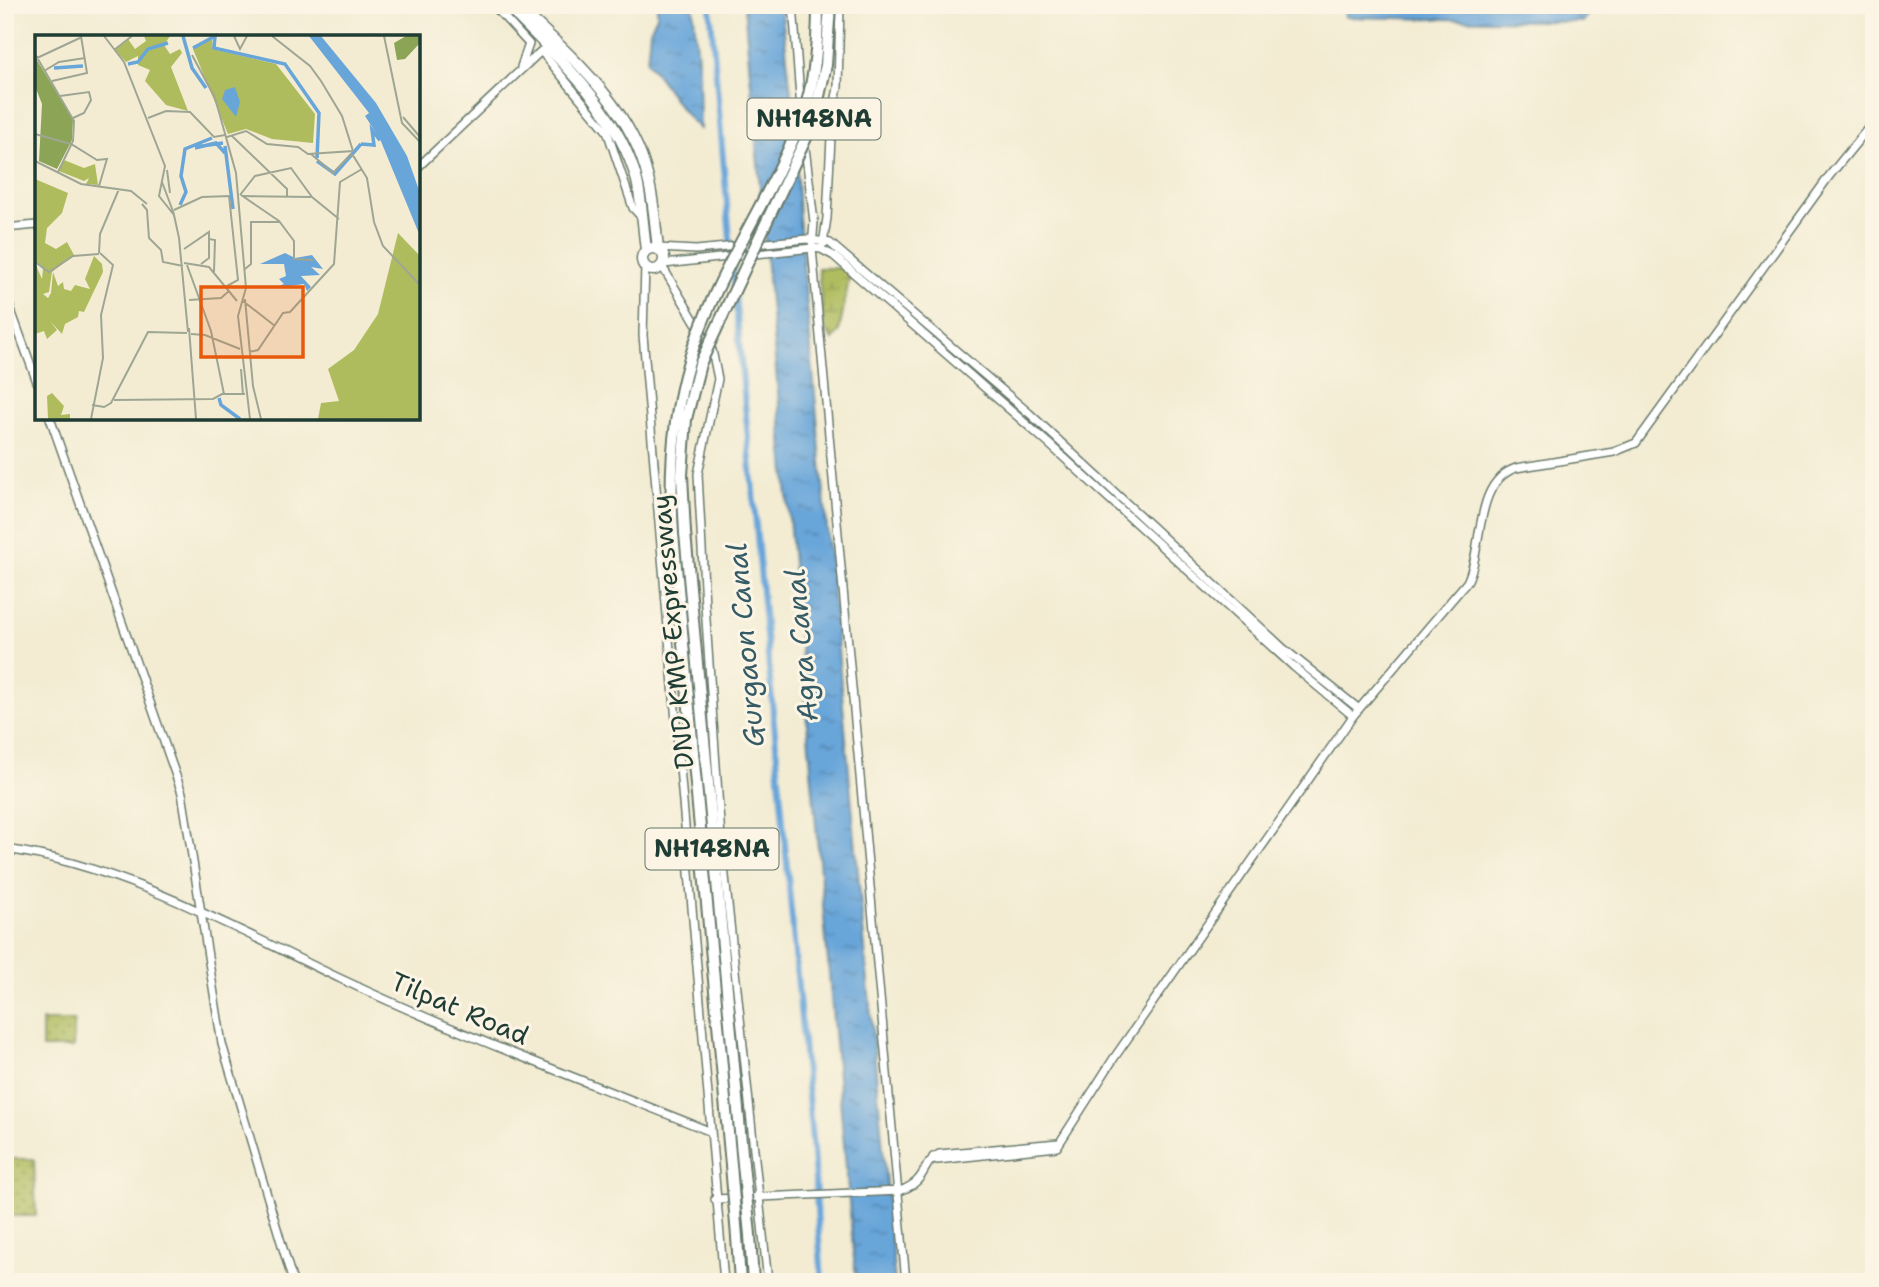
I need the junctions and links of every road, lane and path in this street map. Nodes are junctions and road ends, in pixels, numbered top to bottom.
1 (493, 5) edge
2 (506, 5) edge
3 (517, 5) edge
4 (793, 5) edge
5 (818, 5) edge
6 (830, 5) edge
7 (840, 5) edge
8 (521, 67) junction
9 (1874, 121) edge
10 (420, 165) edge
11 (643, 219) junction
12 (35, 225) edge
13 (5, 228) edge
14 (810, 239) junction
15 (823, 240) junction
16 (658, 248) junction
17 (810, 248) junction
18 (821, 249) junction
19 (646, 250) junction
20 (816, 261) junction
21 (663, 265) junction
22 (645, 266) junction
23 (5, 294) edge
24 (35, 376) edge
25 (51, 420) edge
26 (1356, 713) junction
27 (5, 849) edge
28 (200, 912) junction
29 (218, 920) junction
30 (203, 933) junction
31 (709, 1130) junction
32 (900, 1191) junction
33 (759, 1198) junction
34 (715, 1199) junction
35 (293, 1282) edge
36 (724, 1282) edge
37 (740, 1282) edge
38 (753, 1282) edge
39 (768, 1282) edge
40 (906, 1282) edge

1 - 8 street
2 - 11 main road
3 - 16 main road
4 - 14 street
5 - 37 highway, DND KMP Expressway / NH148NA, bridge
6 - 38 highway, DND KMP Expressway / NH148NA, bridge
7 - 15 street
8 - 10 street
8 - 11 street
9 - 26 street
11 - 19 main road
12 - 13 street
14 - 15 street
14 - 16 street, bridge
14 - 17 street
15 - 18 street
15 - 26 street
16 - 19 main road
16 - 21 main road
17 - 18 street
17 - 20 street
17 - 21 street, bridge
18 - 20 street
18 - 26 street
19 - 22 main road
20 - 32 street
21 - 22 main road
21 - 33 street
22 - 31 street
23 - 24 street
25 - 28 street
26 - 32 street
27 - 28 street, Tilpat Road
28 - 29 street, Tilpat Road
28 - 30 street
29 - 30 street
29 - 31 street, Tilpat Road
30 - 35 street
31 - 34 street
32 - 33 street
32 - 40 street
33 - 34 street
33 - 39 street
34 - 36 street

